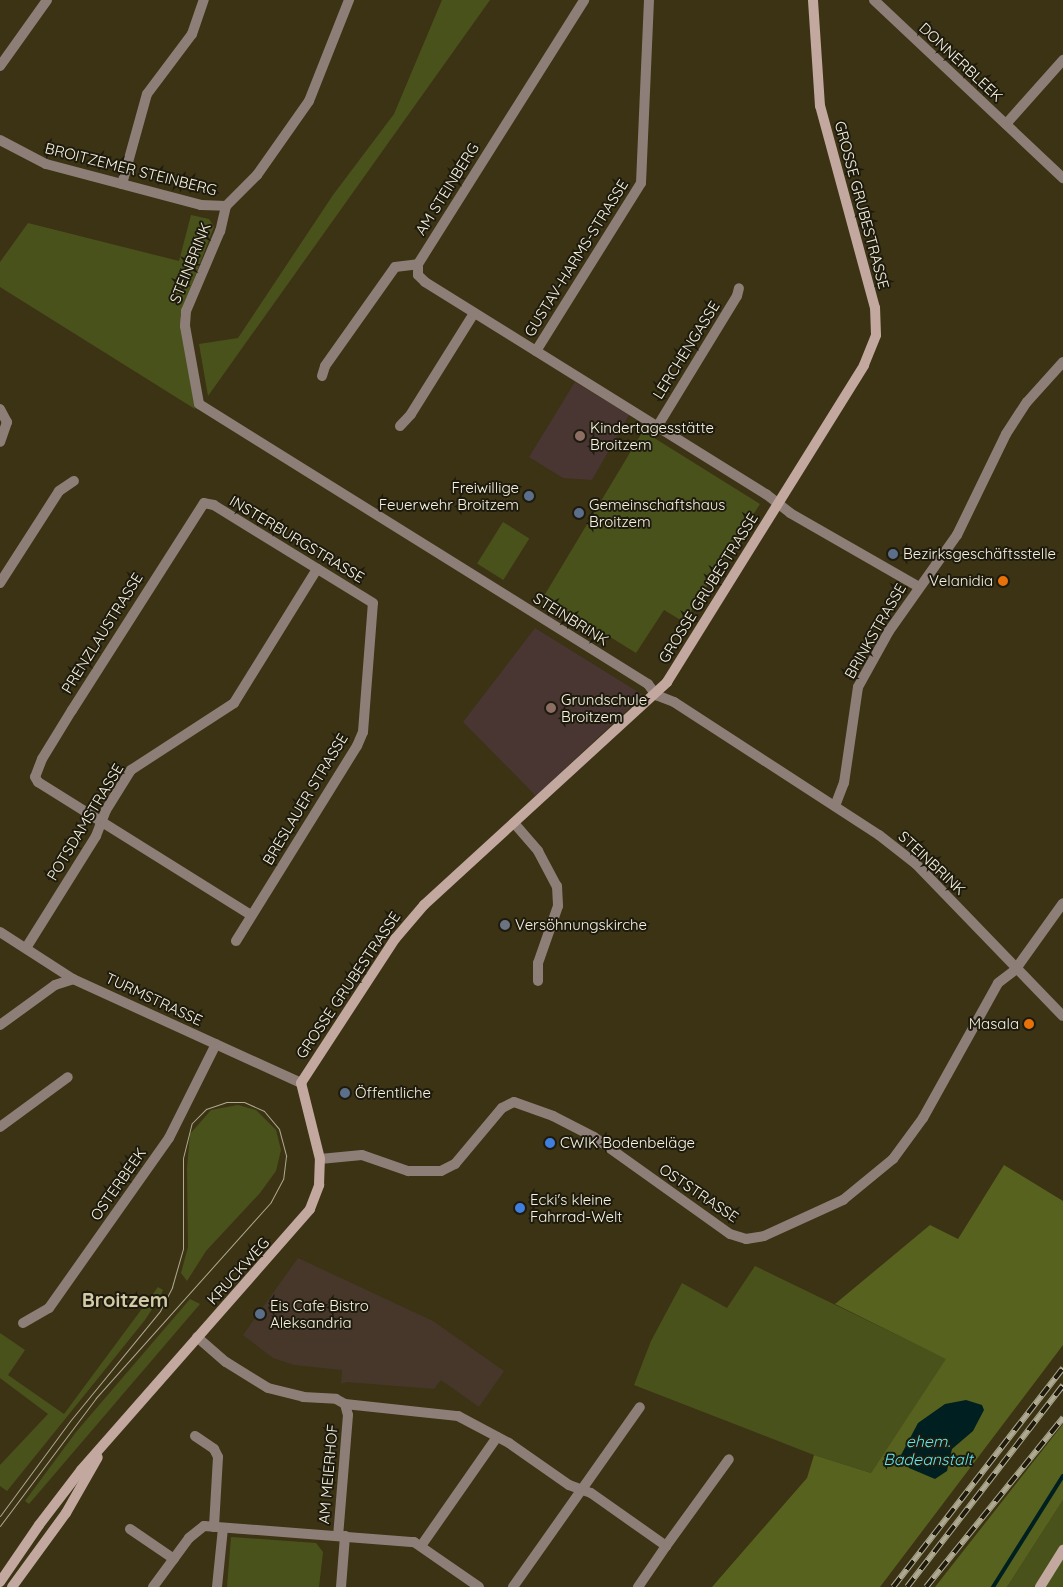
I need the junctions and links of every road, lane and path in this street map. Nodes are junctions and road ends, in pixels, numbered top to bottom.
1 (47, 0) edge
2 (204, 0) edge
3 (349, 0) edge
4 (584, 0) edge
5 (648, 0) edge
6 (813, 0) edge
7 (874, 0) edge
8 (1063, 60) edge
9 (0, 66) edge
10 (1006, 124) junction
11 (0, 140) edge
12 (1063, 178) edge
13 (122, 184) junction
14 (226, 206) junction
15 (418, 264) junction
16 (739, 288) dead end
17 (474, 313) junction
18 (536, 351) junction
19 (1063, 362) edge
20 (322, 376) dead end
21 (0, 409) edge
22 (400, 426) dead end
23 (657, 427) junction
24 (0, 442) edge
25 (74, 482) dead end
26 (204, 502) joint
27 (779, 503) junction
28 (317, 569) junction
29 (0, 583) edge
30 (919, 586) junction
31 (373, 603) joint
32 (656, 695) junction
33 (835, 806) junction
34 (101, 822) junction
35 (514, 823) junction
36 (1063, 903) edge
37 (251, 915) junction
38 (0, 932) edge
39 (236, 940) dead end
40 (26, 948) junction
41 (1015, 970) junction
42 (73, 979) junction
43 (538, 981) dead end
44 (1063, 1016) edge
45 (0, 1025) edge
46 (216, 1044) junction
47 (68, 1077) dead end
48 (301, 1083) junction
49 (0, 1127) edge
50 (320, 1159) junction
51 (23, 1323) dead end
52 (197, 1338) junction
53 (345, 1404) junction
54 (640, 1406) dead end
55 (195, 1436) dead end
56 (497, 1437) junction
57 (101, 1452) junction
58 (729, 1458) dead end
59 (580, 1490) junction
60 (219, 1527) junction
61 (130, 1529) dead end
62 (338, 1536) junction
63 (421, 1546) junction
64 (666, 1546) junction
65 (1063, 1550) edge
66 (174, 1559) junction
67 (0, 1582) edge
68 (12, 1587) edge
69 (153, 1587) edge
70 (217, 1587) edge
71 (341, 1587) edge
72 (479, 1587) edge
73 (513, 1587) edge
74 (638, 1587) edge
75 (1040, 1587) edge

1 - 9 street
2 - 13 street
3 - 14 street, BROITZEMER STEINBERG
4 - 15 street, AM STEINBERG
5 - 18 street, GUSTAV-HARMS-STRASSE
6 - 27 street, GROSSE GRUBESTRASSE
7 - 10 street, DONNERBLEEK
8 - 10 street, DONNERBLEEK
10 - 12 street, DONNERBLEEK
11 - 13 street, BROITZEMER STEINBERG
13 - 14 street, BROITZEMER STEINBERG
14 - 32 street, STEINBRINK
15 - 17 street
15 - 20 street
16 - 23 street, LERCHENGASSE
17 - 18 street
17 - 22 street
18 - 23 street
19 - 30 street, BRINKSTRASSE
21 - 24 street
23 - 27 street
25 - 29 street
26 - 28 street, INSTERBURGSTRASSE
26 - 34 street, PRENZLAUSTRASSE
27 - 30 street
27 - 32 street, GROSSE GRUBESTRASSE
28 - 31 street, INSTERBURGSTRASSE
28 - 34 street, POTSDAMSTRASSE
30 - 33 street, BRINKSTRASSE
31 - 37 street, BRESLAUER STRASSE
32 - 33 street, STEINBRINK
32 - 35 street, GROSSE GRUBESTRASSE
33 - 41 street, STEINBRINK
34 - 37 street
34 - 40 street, POTSDAMSTRASSE
35 - 43 street
35 - 48 street, GROSSE GRUBESTRASSE
36 - 41 street, OSTSTRASSE
37 - 39 street, BRESLAUER STRASSE
38 - 40 street, TURMSTRASSE
40 - 42 street, TURMSTRASSE
41 - 44 street, STEINBRINK
41 - 50 street, OSTSTRASSE
42 - 45 street
42 - 46 street, TURMSTRASSE
46 - 48 street, TURMSTRASSE
46 - 51 street, OSTERBEEK
47 - 49 street
48 - 50 street, KRUCKWEG
50 - 52 street, KRUCKWEG
52 - 53 street, AM MEIERHOF
52 - 57 street, KRUCKWEG
53 - 56 street
53 - 62 street, AM MEIERHOF
54 - 59 street
55 - 60 street
56 - 59 street
56 - 63 street
57 - 67 street, KRUCKWEG
57 - 68 street, KRUCKWEG
58 - 64 street
59 - 64 street
59 - 73 street
60 - 62 street
60 - 66 street
60 - 70 street
61 - 66 street
62 - 63 street
62 - 71 street, AM MEIERHOF
63 - 72 street
64 - 74 street
65 - 75 street
66 - 69 street

